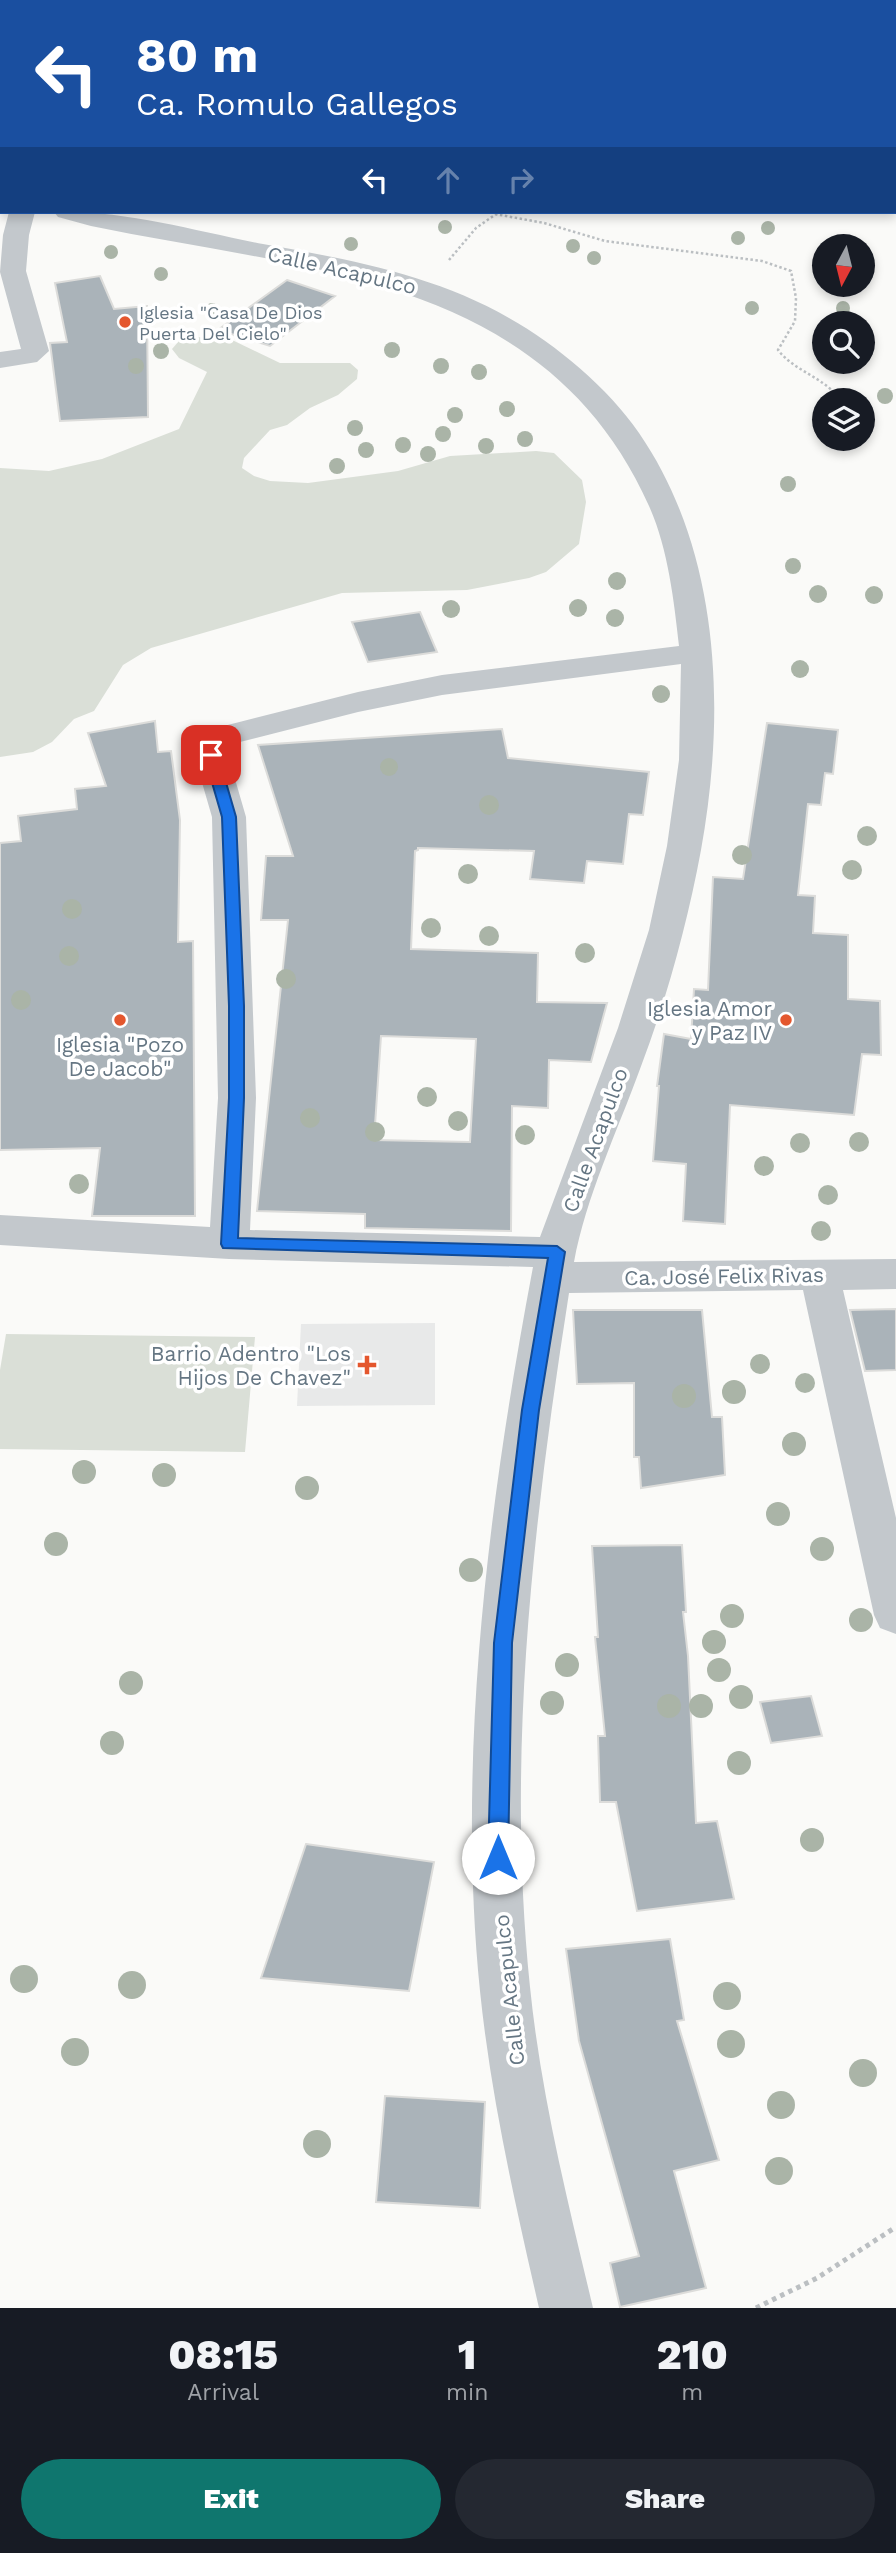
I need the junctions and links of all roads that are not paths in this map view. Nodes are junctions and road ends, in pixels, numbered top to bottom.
1 (21, 214) edge
2 (77, 214) edge
3 (0, 360) edge
4 (696, 653) junction
5 (0, 1230) edge
6 (229, 1244) junction
7 (554, 1265) junction
8 (896, 1274) edge
9 (820, 1276) junction
10 (896, 1615) edge
11 (566, 2308) edge

1 - 3 street
2 - 4 street, Calle Acapulco
4 - 6 street
4 - 7 street, Calle Acapulco
5 - 6 street, Ca. José Felix Rivas
6 - 7 street, Ca. José Felix Rivas
7 - 9 street, Ca. José Felix Rivas
7 - 11 street, Calle Acapulco
8 - 9 street, Ca. José Felix Rivas
9 - 10 street

